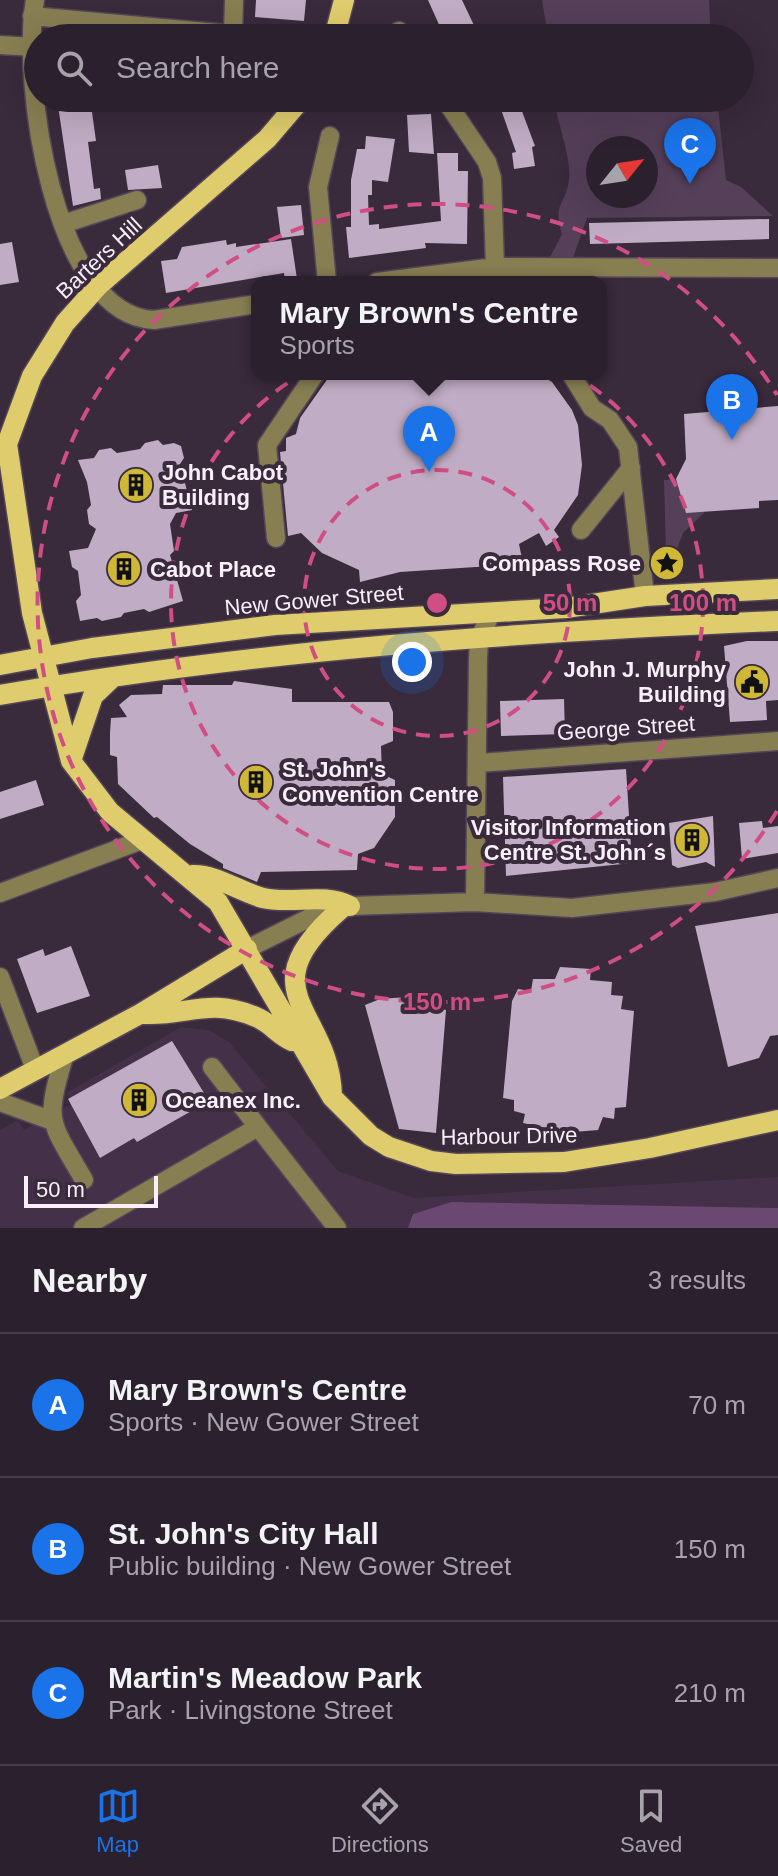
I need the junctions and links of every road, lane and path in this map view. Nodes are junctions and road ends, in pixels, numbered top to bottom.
1 (234, 0) edge
2 (344, 0) edge
3 (33, 8) edge
4 (156, 24) edge
5 (233, 24) edge
6 (338, 24) edge
7 (0, 45) edge
8 (24, 46) edge
9 (39, 112) edge
10 (290, 112) edge
11 (453, 112) edge
12 (330, 136) dead end
13 (137, 200) dead end
14 (63, 224) junction
15 (495, 267) junction
16 (778, 268) edge
17 (326, 276) edge
18 (424, 276) edge
19 (98, 286) junction
20 (251, 305) edge
21 (311, 380) edge
22 (575, 380) edge
23 (4, 444) edge
24 (631, 468) junction
25 (581, 530) dead end
26 (276, 538) dead end
27 (778, 589) edge
28 (645, 596) junction
29 (491, 613) junction
30 (778, 621) edge
31 (479, 640) junction
32 (44, 657) junction
33 (0, 665) edge
34 (116, 676) junction
35 (49, 687) junction
36 (0, 695) edge
37 (778, 741) edge
38 (71, 761) junction
39 (478, 763) junction
40 (142, 840) junction
41 (189, 876) junction
42 (778, 878) edge
43 (0, 893) edge
44 (475, 902) junction
45 (346, 907) junction
46 (247, 949) junction
47 (0, 977) edge
48 (140, 1014) junction
49 (298, 1044) junction
50 (65, 1054) junction
51 (212, 1067) dead end
52 (35, 1069) junction
53 (0, 1089) edge
54 (332, 1097) junction
55 (0, 1102) edge
56 (50, 1120) junction
57 (778, 1120) edge
58 (258, 1127) junction
59 (84, 1180) dead end
60 (83, 1228) edge
61 (337, 1228) edge

1 - 5 street
2 - 6 main road
3 - 4 street
7 - 8 street
9 - 14 street
10 - 19 main road, Barters Hill
11 - 15 street
12 - 17 street
13 - 14 street
14 - 19 street
15 - 16 street
15 - 18 street
19 - 20 street
19 - 23 main road, Barters Hill
21 - 26 street
22 - 24 street
23 - 32 main road, Barters Hill
24 - 25 street
24 - 28 street
27 - 28 main road, New Gower Street
28 - 29 main road, New Gower Street
29 - 31 street
29 - 32 main road, New Gower Street
30 - 31 main road
31 - 34 main road
31 - 39 street
32 - 33 main road, New Gower Street
32 - 35 main road, Barters Hill
34 - 35 main road
34 - 38 main road
35 - 36 main road
35 - 38 main road, Barters Hill
37 - 39 street, George Street
38 - 40 main road, Barters Hill
39 - 44 street
40 - 41 main road, Harbour Drive
40 - 43 street
41 - 45 main road
41 - 46 main road, Harbour Drive
42 - 44 street
44 - 45 street
45 - 46 street
45 - 54 main road
46 - 48 main road
46 - 49 main road, Harbour Drive
47 - 52 street
48 - 49 main road
48 - 50 main road
49 - 54 main road, Harbour Drive
50 - 52 main road
50 - 56 street
51 - 58 street
52 - 53 main road
54 - 57 main road, Harbour Drive
55 - 56 street
56 - 59 street
58 - 60 street
58 - 61 street

